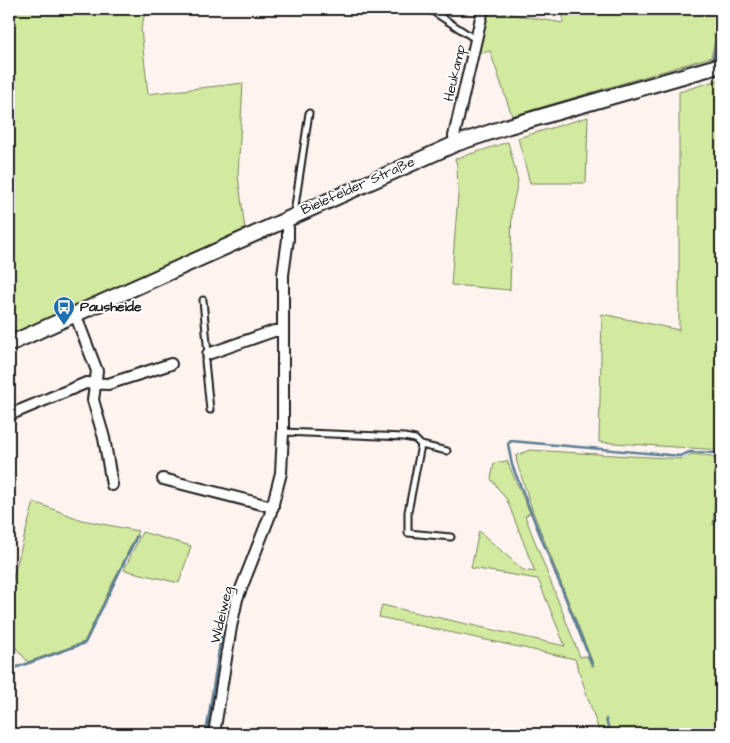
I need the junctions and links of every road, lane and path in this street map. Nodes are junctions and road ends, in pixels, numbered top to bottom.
1 (429, 9) edge
2 (483, 9) edge
3 (477, 39) junction
4 (721, 65) edge
5 (309, 113) dead end
6 (455, 144) junction
7 (297, 214) junction
8 (284, 219) junction
9 (203, 300) dead end
10 (75, 314) junction
11 (283, 330) junction
12 (9, 344) edge
13 (208, 354) junction
14 (171, 364) dead end
15 (96, 384) junction
16 (210, 410) dead end
17 (9, 415) edge
18 (283, 432) junction
19 (421, 445) junction
20 (447, 451) dead end
21 (163, 479) dead end
22 (112, 485) dead end
23 (272, 507) junction
24 (451, 537) dead end
25 (214, 734) edge

1 - 3 lane
2 - 3 street, Heukamp
3 - 6 street, Heukamp
4 - 6 main road, Bielefelder Straße
5 - 7 lane
6 - 7 main road, Bielefelder Straße
7 - 8 main road, Bielefelder Straße
8 - 10 main road, Bielefelder Straße
8 - 11 street, Wideiweg
9 - 13 lane
10 - 12 main road, Bielefelder Straße
10 - 15 street
11 - 13 street
11 - 18 street, Wideiweg
13 - 16 lane
14 - 15 street
15 - 17 street
15 - 22 street
18 - 19 lane
18 - 23 street, Wideiweg
19 - 20 lane
19 - 24 lane
21 - 23 street
23 - 25 street, Wideiweg

